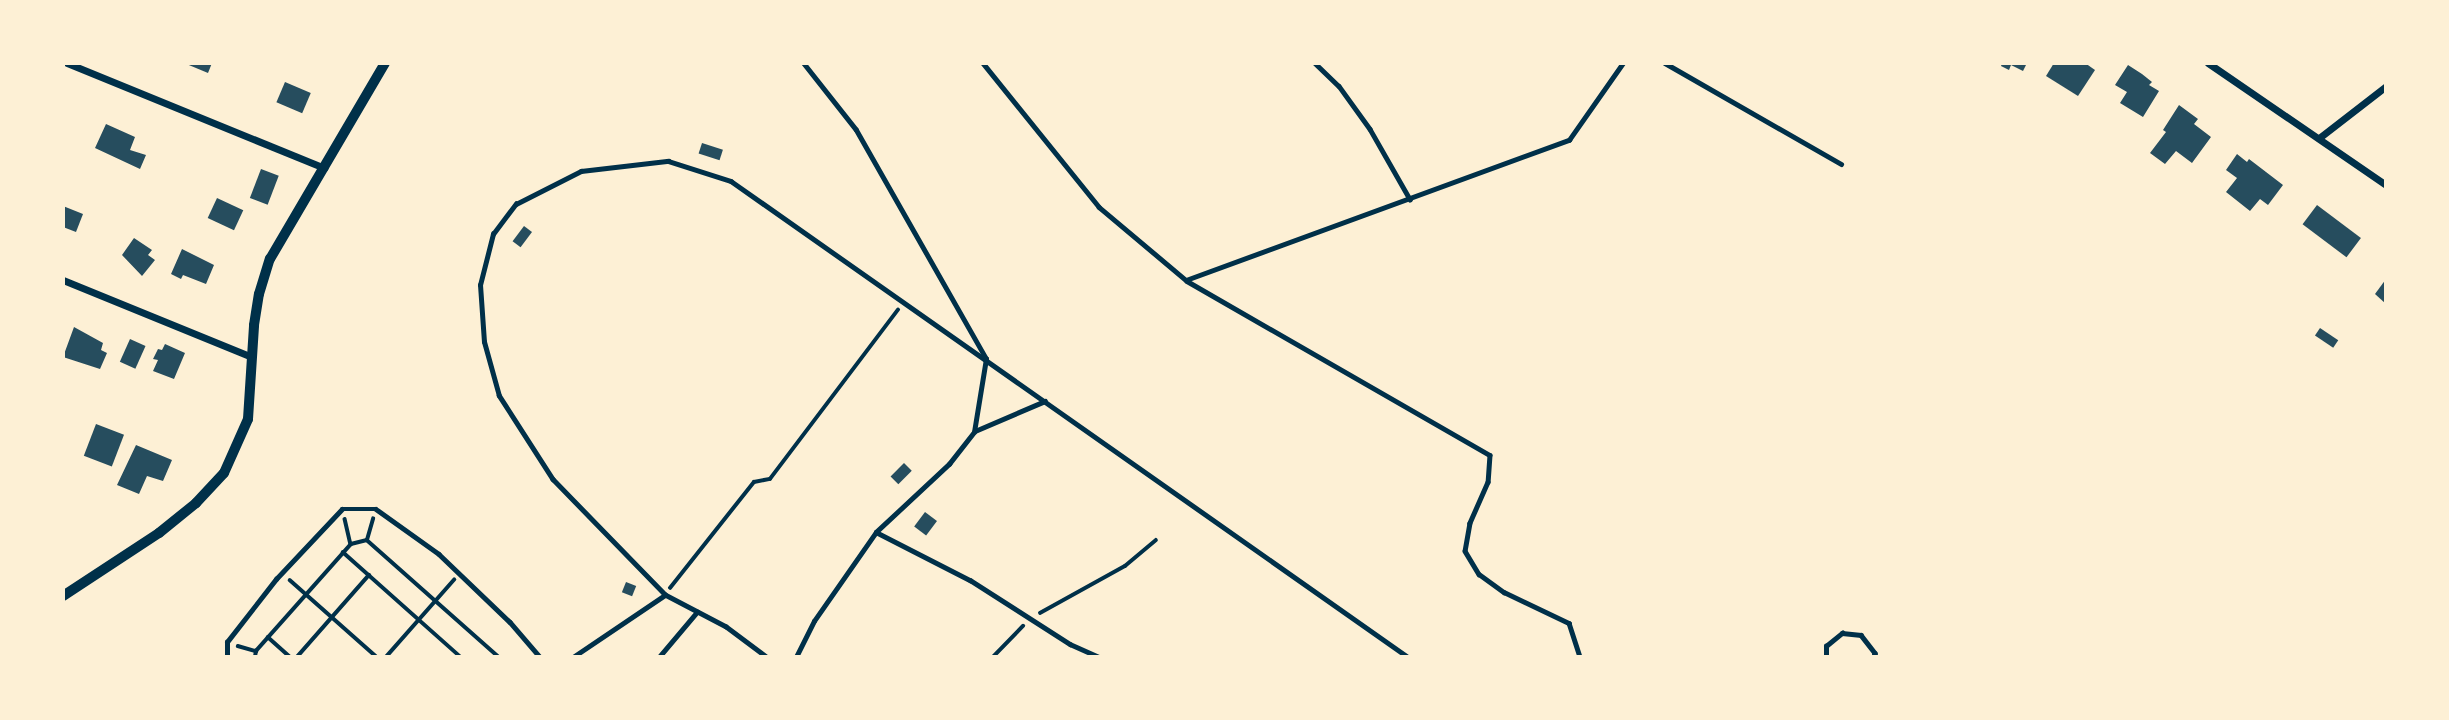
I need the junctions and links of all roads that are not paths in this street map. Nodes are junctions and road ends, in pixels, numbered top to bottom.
1 (66, 63) edge
2 (385, 63) edge
3 (803, 63) edge
4 (983, 63) edge
5 (1315, 63) edge
6 (1623, 63) edge
7 (1665, 63) edge
8 (2208, 63) edge
9 (2386, 86) edge
10 (2319, 138) junction
11 (1841, 164) dead end
12 (324, 168) junction
13 (2386, 185) edge
14 (1410, 199) junction
15 (63, 280) edge
16 (1186, 280) junction
17 (252, 357) junction
18 (986, 359) junction
19 (1045, 401) junction
20 (974, 432) junction
21 (876, 532) junction
22 (665, 595) junction
23 (63, 596) edge
24 (697, 612) junction
25 (227, 657) edge
26 (540, 657) edge
27 (573, 657) edge
28 (659, 657) edge
29 (766, 657) edge
30 (796, 657) edge
31 (1099, 657) edge
32 (1408, 657) edge
33 (1580, 657) edge
34 (1826, 657) edge
35 (1874, 657) edge

1 - 12 street
2 - 12 street
3 - 18 lane
4 - 16 lane
5 - 14 lane
6 - 14 lane
7 - 11 lane
8 - 10 street
9 - 10 street
10 - 13 street
12 - 17 street
14 - 16 lane
15 - 17 street
16 - 33 lane
17 - 23 street
18 - 19 lane
18 - 20 lane
18 - 22 lane
19 - 20 lane
19 - 32 lane
20 - 21 lane
21 - 30 lane
21 - 31 lane
22 - 24 lane
22 - 27 lane
24 - 28 lane
24 - 29 lane
25 - 26 lane
34 - 35 lane

